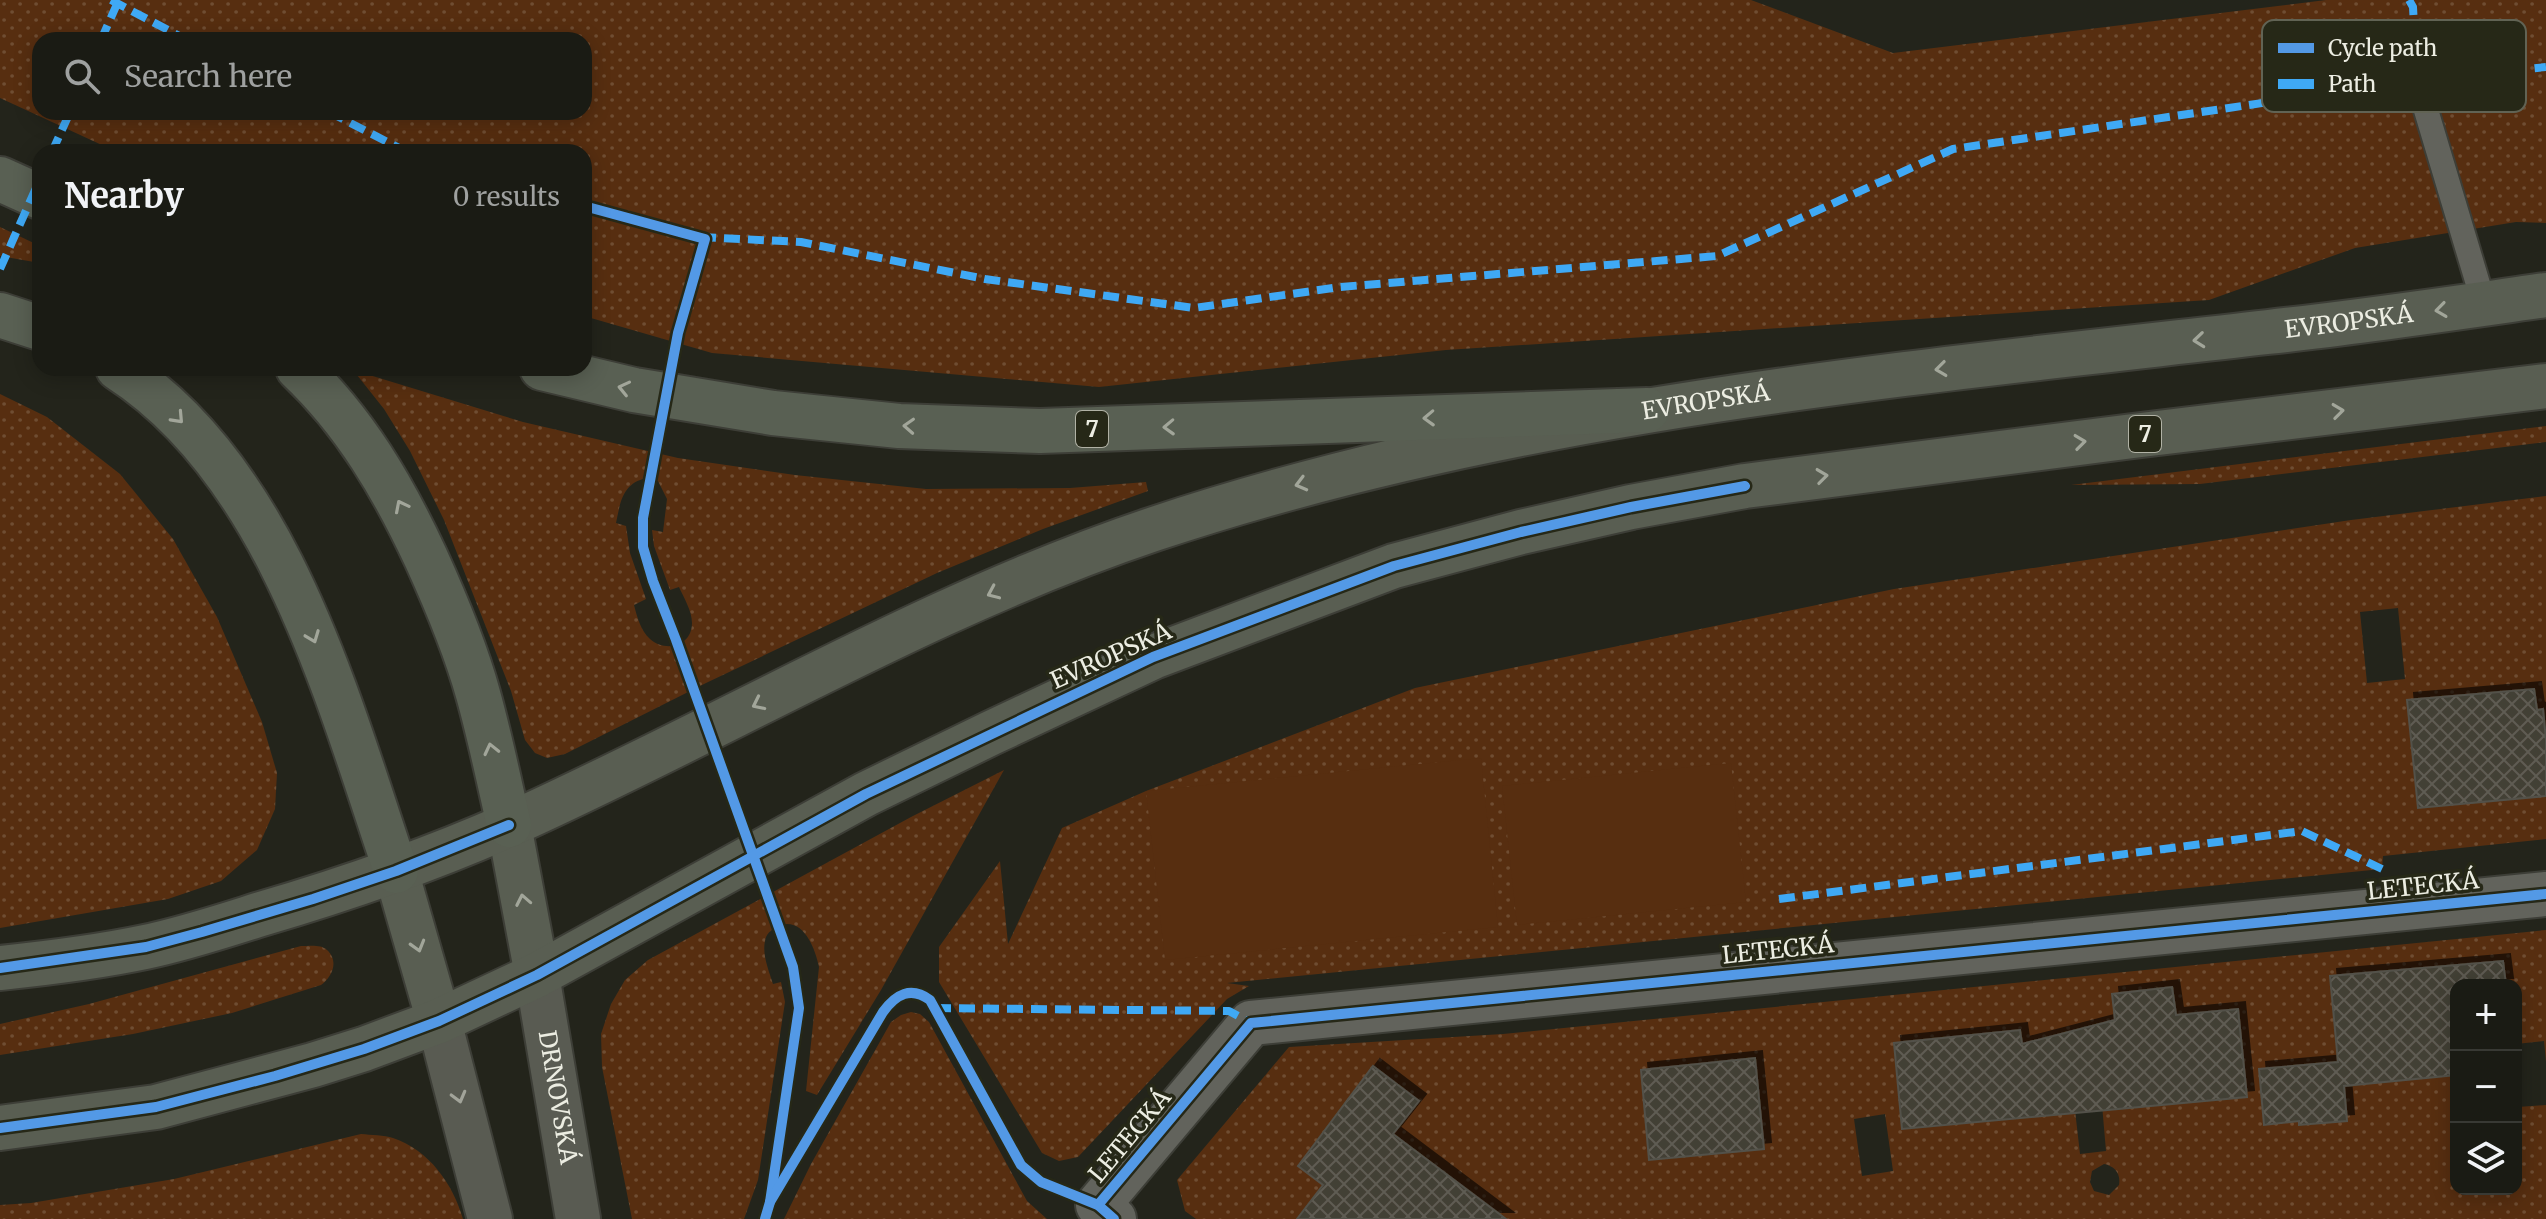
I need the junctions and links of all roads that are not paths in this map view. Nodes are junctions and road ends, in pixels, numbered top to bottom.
1 (2427, 112) edge
2 (0, 179) edge
3 (32, 193) edge
4 (2546, 295) edge
5 (2484, 304) junction
6 (0, 315) edge
7 (32, 325) edge
8 (128, 376) edge
9 (306, 376) edge
10 (575, 376) edge
11 (2546, 386) edge
12 (1647, 410) junction
13 (509, 825) junction
14 (396, 871) junction
15 (2546, 894) edge
16 (0, 968) edge
17 (537, 975) junction
18 (439, 1021) junction
19 (0, 1128) edge
20 (1106, 1212) edge
21 (490, 1219) edge
22 (578, 1219) edge

1 - 5 lane
2 - 3 highway
4 - 5 main road, EVROPSKÁ / 7
5 -> 12 main road, EVROPSKÁ / 7
6 - 7 highway
8 -> 14 highway
13 -> 9 highway
12 -> 10 highway, 7
17 -> 11 main road, EVROPSKÁ / 7
12 -> 13 main road, EVROPSKÁ
13 - 14 main road, EVROPSKÁ
17 -> 13 main road
14 - 16 main road, EVROPSKÁ
14 -> 18 main road
15 - 20 street, LETECKÁ
17 - 18 main road, 7
17 - 22 main road, DRNOVSKÁ
18 - 19 main road, 7
18 -> 21 main road

